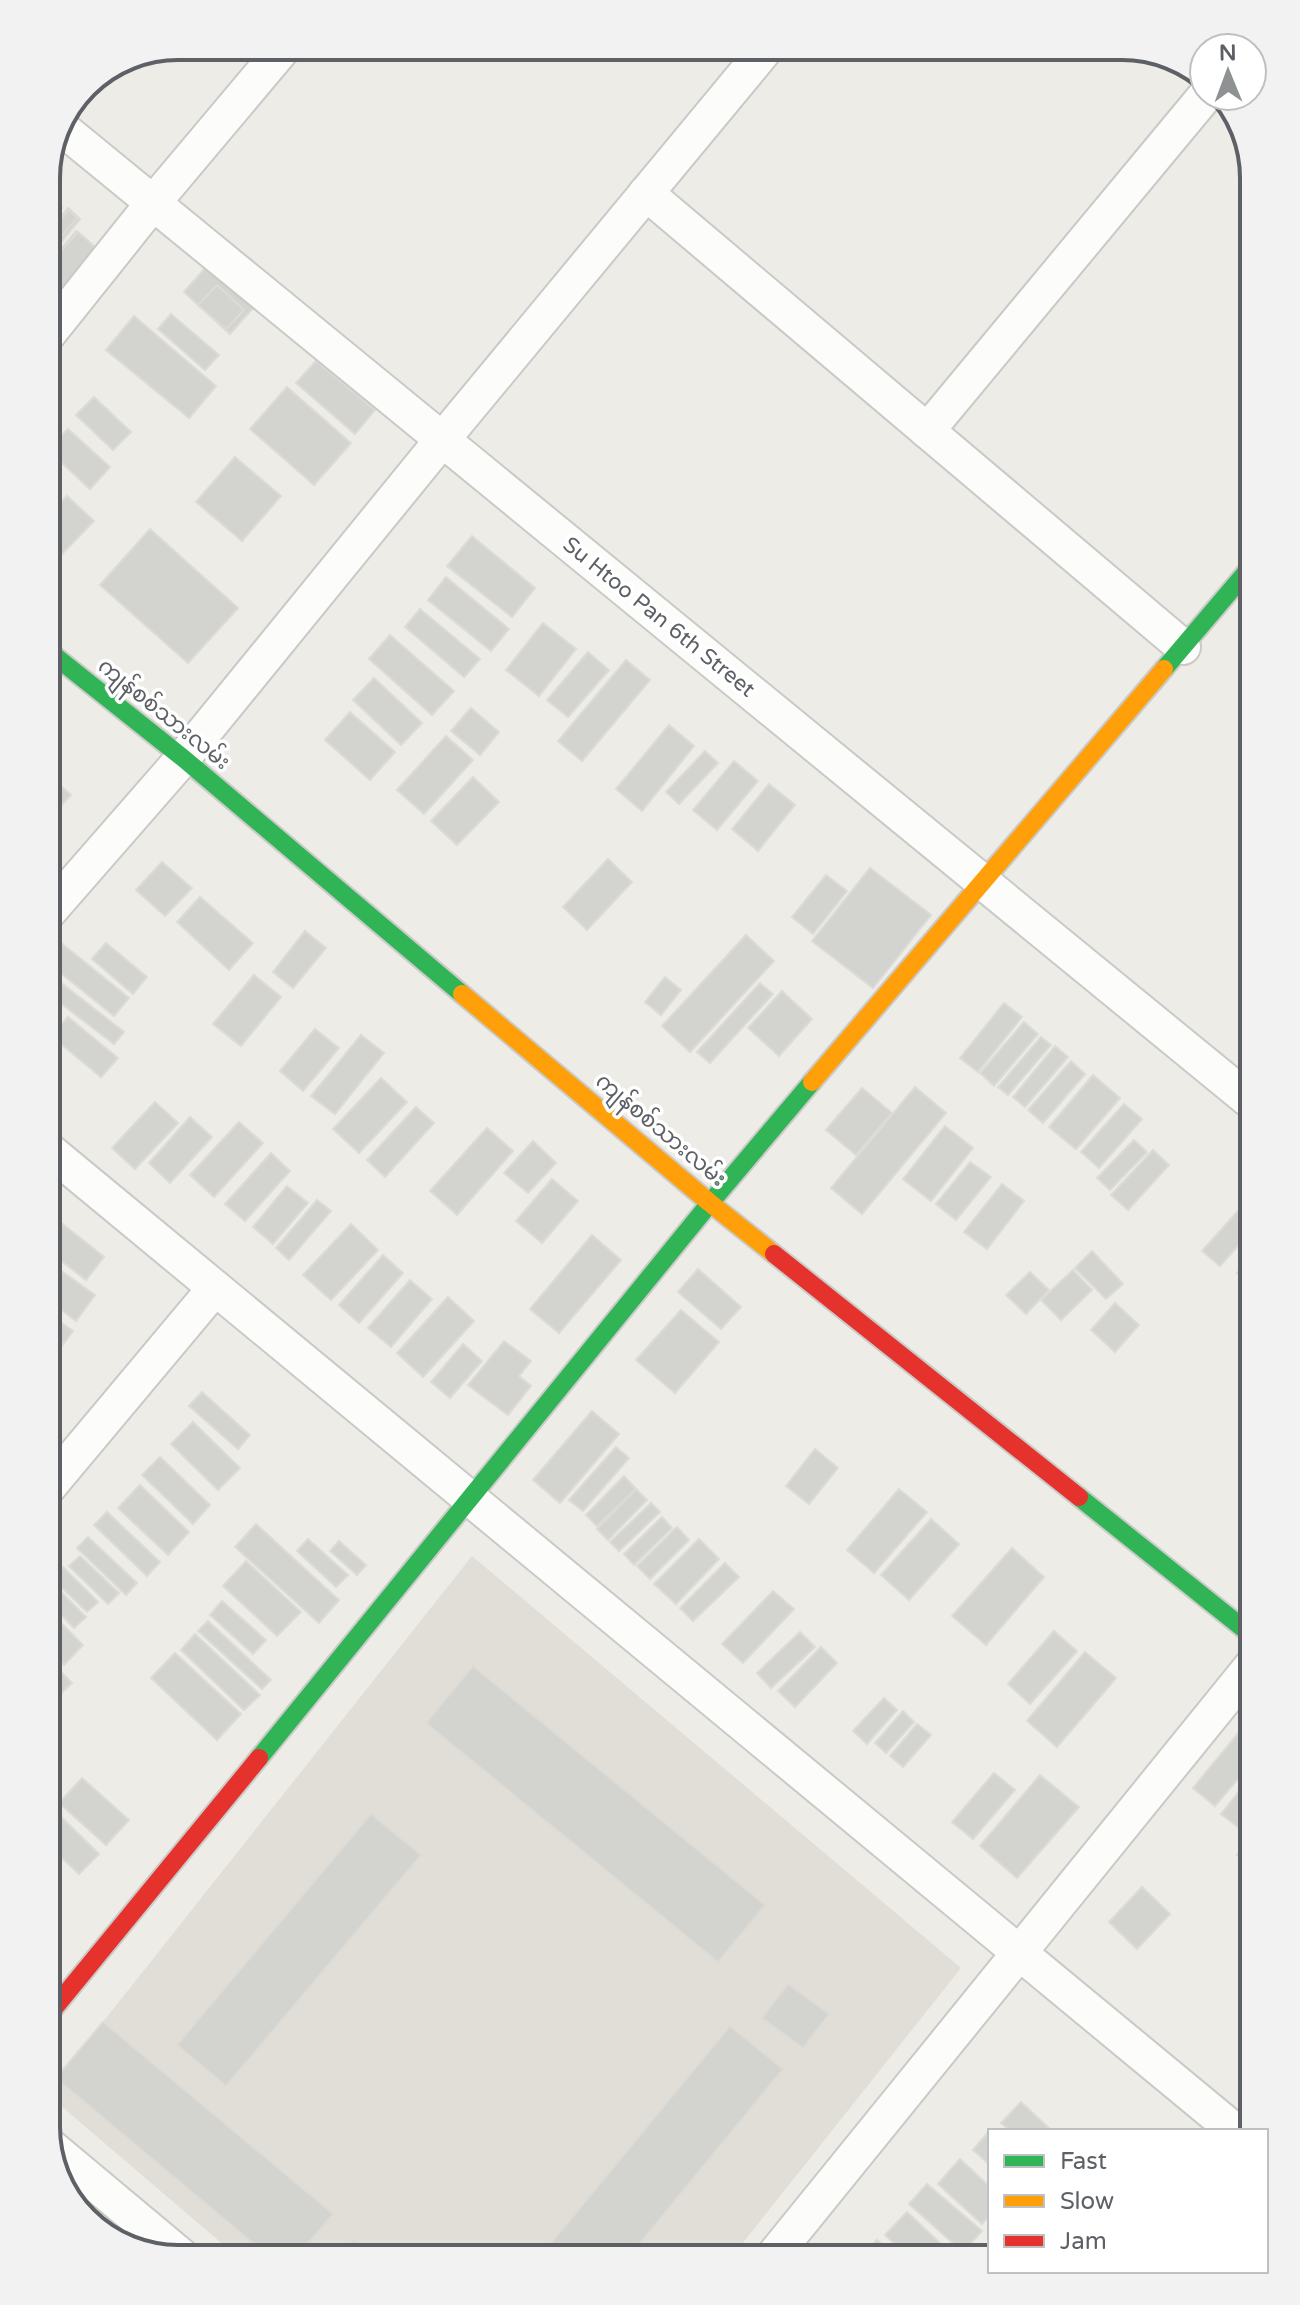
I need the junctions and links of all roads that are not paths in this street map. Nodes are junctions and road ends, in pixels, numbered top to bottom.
1 (273, 60) edge
2 (756, 60) edge
3 (1192, 112) edge
4 (69, 134) edge
5 (646, 193) junction
6 (153, 203) junction
7 (60, 319) edge
8 (927, 431) junction
9 (442, 440) junction
10 (1240, 580) edge
11 (1183, 647) junction
12 (60, 660) edge
13 (183, 758) junction
14 (984, 883) junction
15 (60, 899) edge
16 (1240, 1093) edge
17 (60, 1160) edge
18 (710, 1203) junction
19 (215, 1288) junction
20 (60, 1473) edge
21 (471, 1499) junction
22 (1240, 1626) edge
23 (1240, 1680) edge
24 (1019, 1953) junction
25 (60, 2001) edge
26 (1233, 2129) edge
27 (64, 2158) edge
28 (168, 2245) edge
29 (782, 2245) edge

1 - 6 street
2 - 5 street
3 - 8 street
4 - 6 street, Su Htoo Pan 6th Street
5 - 8 street
5 - 9 street
6 - 7 street
6 - 9 street, Su Htoo Pan 6th Street
8 - 11 street
9 - 13 street
9 - 14 street, Su Htoo Pan 6th Street
10 - 11 street
11 - 14 street
12 - 13 street, ကျန်စစ်သားလမ်း
13 - 15 street
13 - 18 street, ကျန်စစ်သားလမ်း
14 - 16 street, Su Htoo Pan 6th Street
14 - 18 street
17 - 19 street
18 - 21 street
18 - 22 street, ကျန်စစ်သားလမ်း
19 - 20 street
19 - 21 street
21 - 24 street
21 - 25 street
23 - 24 street
24 - 26 street
24 - 29 street
27 - 28 street

